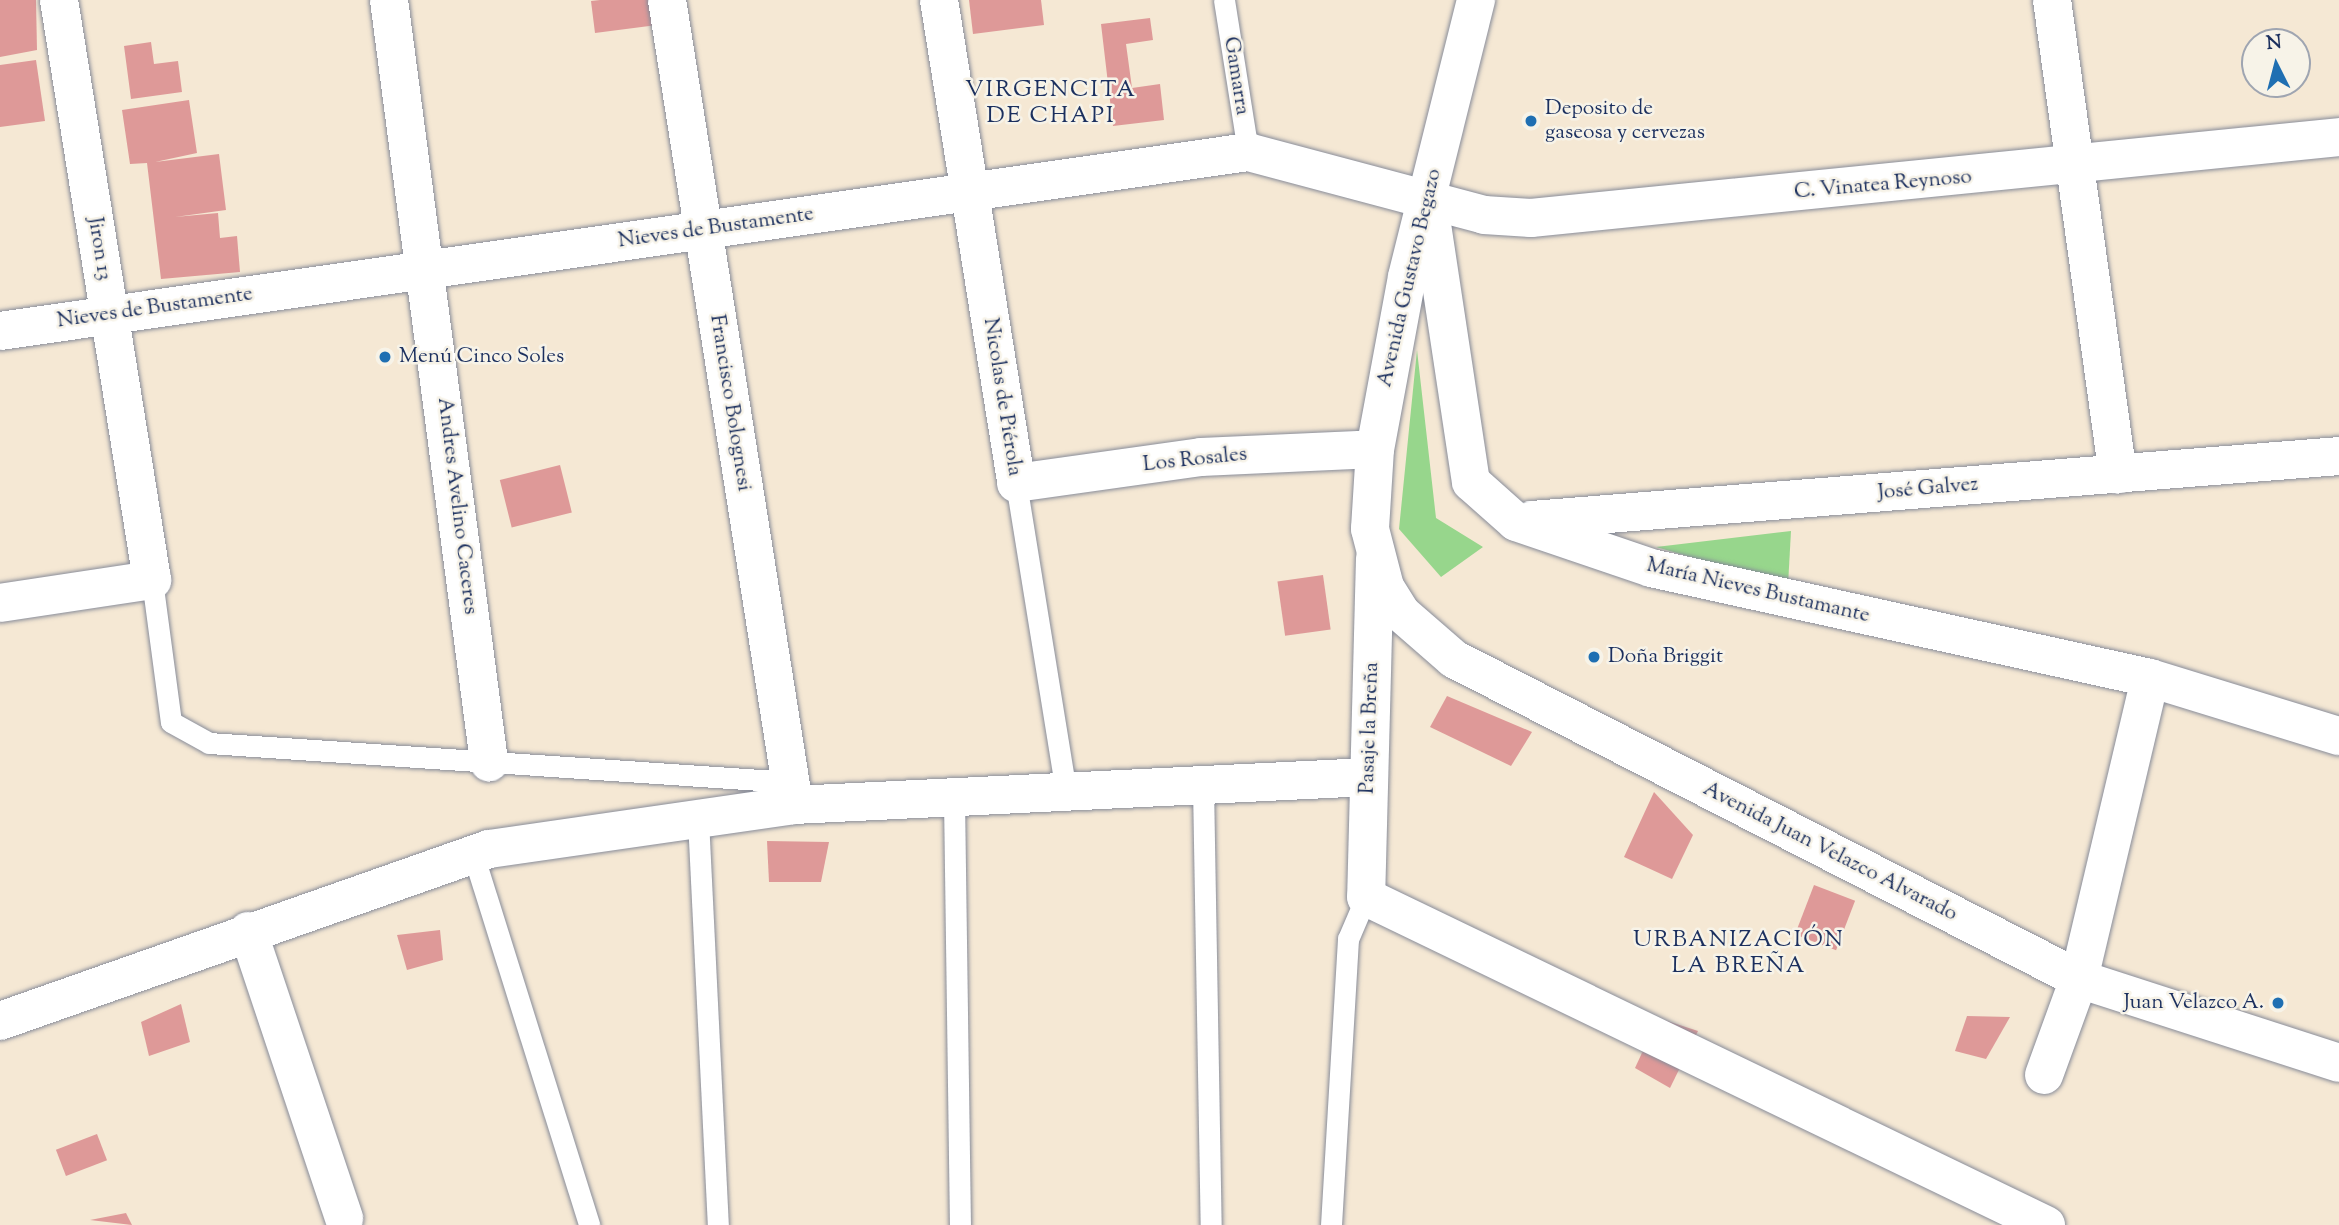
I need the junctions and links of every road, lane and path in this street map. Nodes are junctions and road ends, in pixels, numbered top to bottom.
1 (59, 0) edge
2 (389, 0) edge
3 (667, 0) edge
4 (939, 0) edge
5 (1224, 0) edge
6 (1476, 0) edge
7 (2052, 0) edge
8 (2339, 137) edge
9 (1248, 152) junction
10 (2075, 167) junction
11 (969, 191) junction
12 (1428, 198) junction
13 (703, 229) junction
14 (428, 269) junction
15 (110, 315) junction
16 (0, 331) edge
17 (1375, 449) junction
18 (2339, 456) edge
19 (2118, 474) junction
20 (1016, 483) junction
21 (1516, 522) junction
22 (1375, 558) junction
23 (152, 580) junction
24 (0, 603) edge
25 (2150, 678) junction
26 (2339, 736) edge
27 (489, 762) junction
28 (1368, 777) junction
29 (1203, 785) junction
30 (1066, 793) junction
31 (792, 794) junction
32 (954, 798) junction
33 (698, 819) junction
34 (473, 853) junction
35 (1366, 897) junction
36 (248, 931) junction
37 (2079, 979) junction
38 (5, 1008) edge
39 (2333, 1059) edge
40 (2044, 1075) dead end
41 (345, 1219) dead end
42 (589, 1225) edge
43 (718, 1225) edge
44 (960, 1225) edge
45 (1211, 1225) edge
46 (1331, 1225) edge
47 (2046, 1225) edge

1 - 15 street, Jiron 13
2 - 14 street, Andres Avelino Caceres
3 - 13 street, Francisco Bolognesi
4 - 11 street, Nicolas de Piérola
5 - 9 lane, Gamarra
6 - 12 street, Avenida Gustavo Begazo
7 - 10 street
8 - 10 street, C. Vinatea Reynoso
9 - 11 street, Nieves de Bustamente
9 - 12 street, Nieves de Bustamente
10 - 12 street, C. Vinatea Reynoso
10 - 19 street
11 - 13 street, Nieves de Bustamente
11 - 20 street, Nicolas de Piérola
12 - 17 street, Avenida Gustavo Begazo
12 - 21 street, María Nieves Bustamante
13 - 14 street, Nieves de Bustamente
13 - 31 street, Francisco Bolognesi
14 - 15 street, Nieves de Bustamente
14 - 27 street, Andres Avelino Caceres
15 - 16 street, Nieves de Bustamente
15 - 23 street, Jiron 13
17 - 20 street, Los Rosales
17 - 22 street, Avenida Gustavo Begazo
18 - 19 street, José Galvez
19 - 21 street, José Galvez
20 - 30 lane, Nicolas de Piérola
21 - 25 street, María Nieves Bustamante
22 - 28 street, Pasaje la Breña
22 - 37 street, Avenida Juan Velazco Alvarado
23 - 24 street
23 - 27 lane
25 - 26 street, María Nieves Bustamante
25 - 37 street
27 - 31 lane
28 - 29 street
28 - 35 street, Pasaje la Breña
29 - 30 street
29 - 45 lane
30 - 32 street
31 - 32 street
31 - 33 street
32 - 44 lane
33 - 34 street
33 - 43 lane
34 - 36 street
34 - 42 lane
35 - 46 lane
35 - 47 street
36 - 38 street
36 - 41 street
37 - 39 street, Avenida Juan Velazco Alvarado
37 - 40 street

